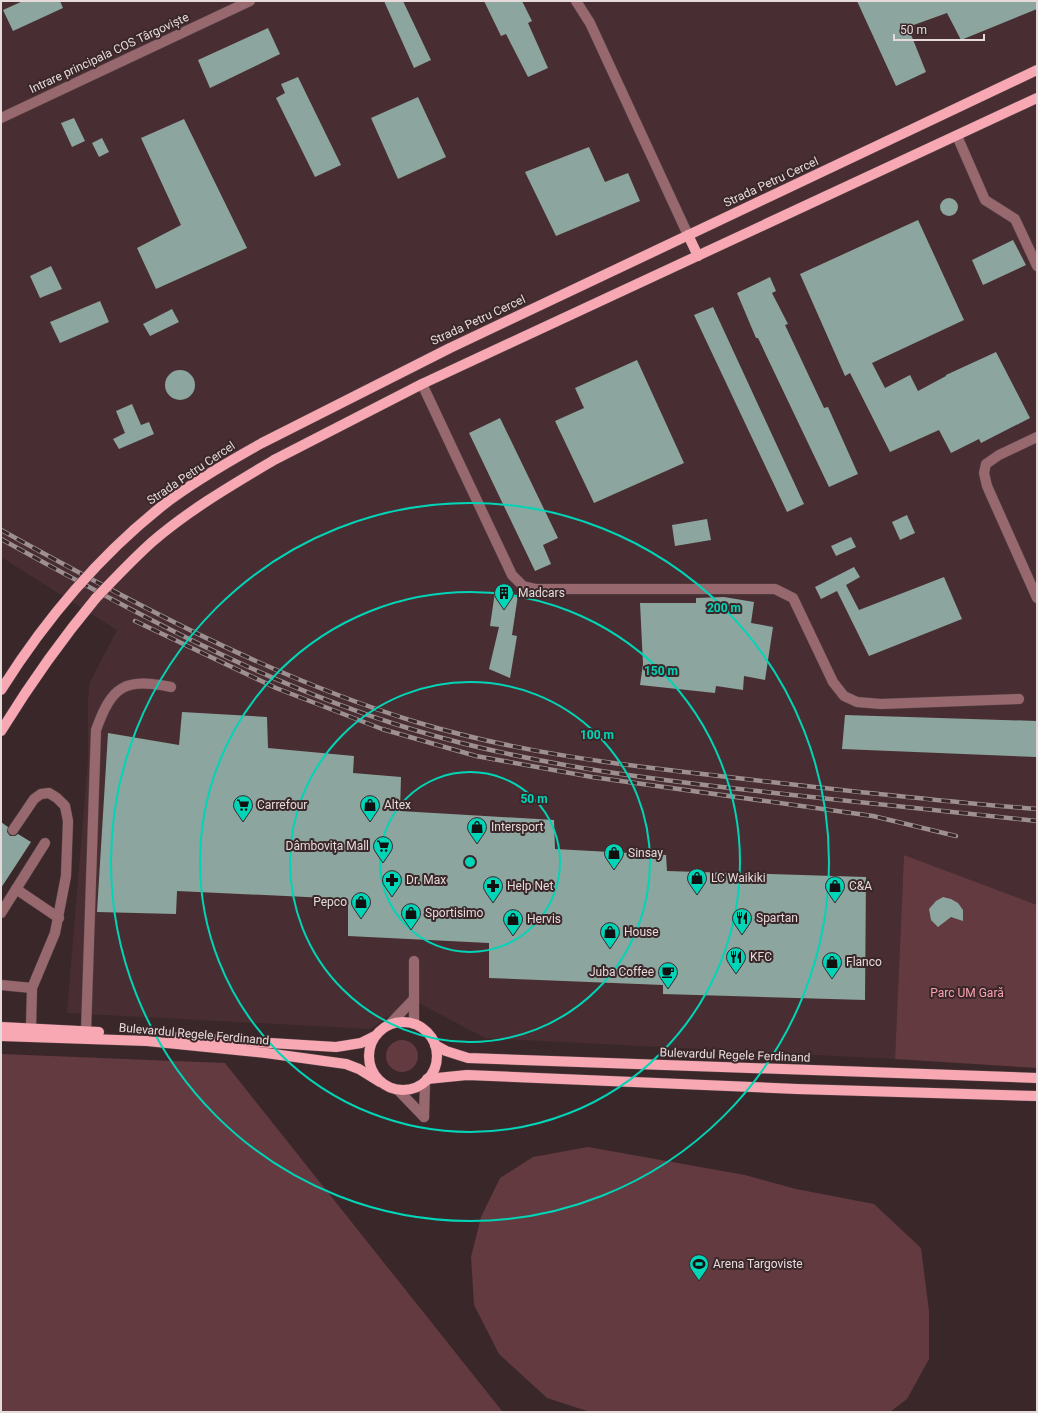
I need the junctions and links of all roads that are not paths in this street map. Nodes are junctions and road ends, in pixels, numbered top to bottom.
1 (250, 1) edge
2 (576, 1) edge
3 (1037, 70) edge
4 (1037, 98) edge
5 (1, 118) edge
6 (957, 136) junction
7 (688, 235) junction
8 (698, 256) junction
9 (1037, 266) edge
10 (422, 384) junction
11 (1037, 437) edge
12 (1037, 598) edge
13 (171, 687) dead end
14 (1, 690) edge
15 (1019, 699) dead end
16 (1, 731) edge
17 (13, 830) dead end
18 (45, 843) dead end
19 (16, 889) junction
20 (1, 914) edge
21 (59, 918) junction
22 (414, 961) dead end
23 (1, 985) edge
24 (32, 988) junction
25 (413, 1000) junction
26 (414, 1024) junction
27 (389, 1025) junction
28 (1, 1027) edge
29 (31, 1028) junction
30 (86, 1032) junction
31 (1, 1036) edge
32 (375, 1036) junction
33 (435, 1045) junction
34 (1037, 1078) edge
35 (426, 1081) junction
36 (380, 1082) junction
37 (398, 1090) junction
38 (1037, 1096) edge

1 - 5 lane, Intrare principala COS Târgoviște
2 - 7 lane
3 - 7 main road, Strada Petru Cercel
4 - 6 main road
6 - 8 main road
6 - 9 lane
7 - 8 main road
7 - 14 main road, Strada Petru Cercel, bridge
8 - 10 main road
10 - 15 lane
10 - 16 main road, bridge
11 - 12 lane
13 - 30 lane
17 - 21 lane
18 - 19 lane
19 - 20 lane
19 - 21 lane
21 - 24 lane
22 - 25 lane
23 - 24 lane
24 - 29 lane
25 - 26 lane
25 - 27 lane
26 - 27 main road
26 - 33 main road, Bulevardul Regele Ferdinand
27 - 32 main road
28 - 29 main road, Bulevardul Regele Ferdinand
29 - 30 main road, Bulevardul Regele Ferdinand
30 - 32 main road, Bulevardul Regele Ferdinand
31 - 36 main road, Bulevardul Regele Ferdinand
32 - 36 main road
33 - 34 main road, Bulevardul Regele Ferdinand
33 - 35 main road
35 - 37 main road
35 - 37 lane
35 - 38 main road
36 - 37 main road, Bulevardul Regele Ferdinand

